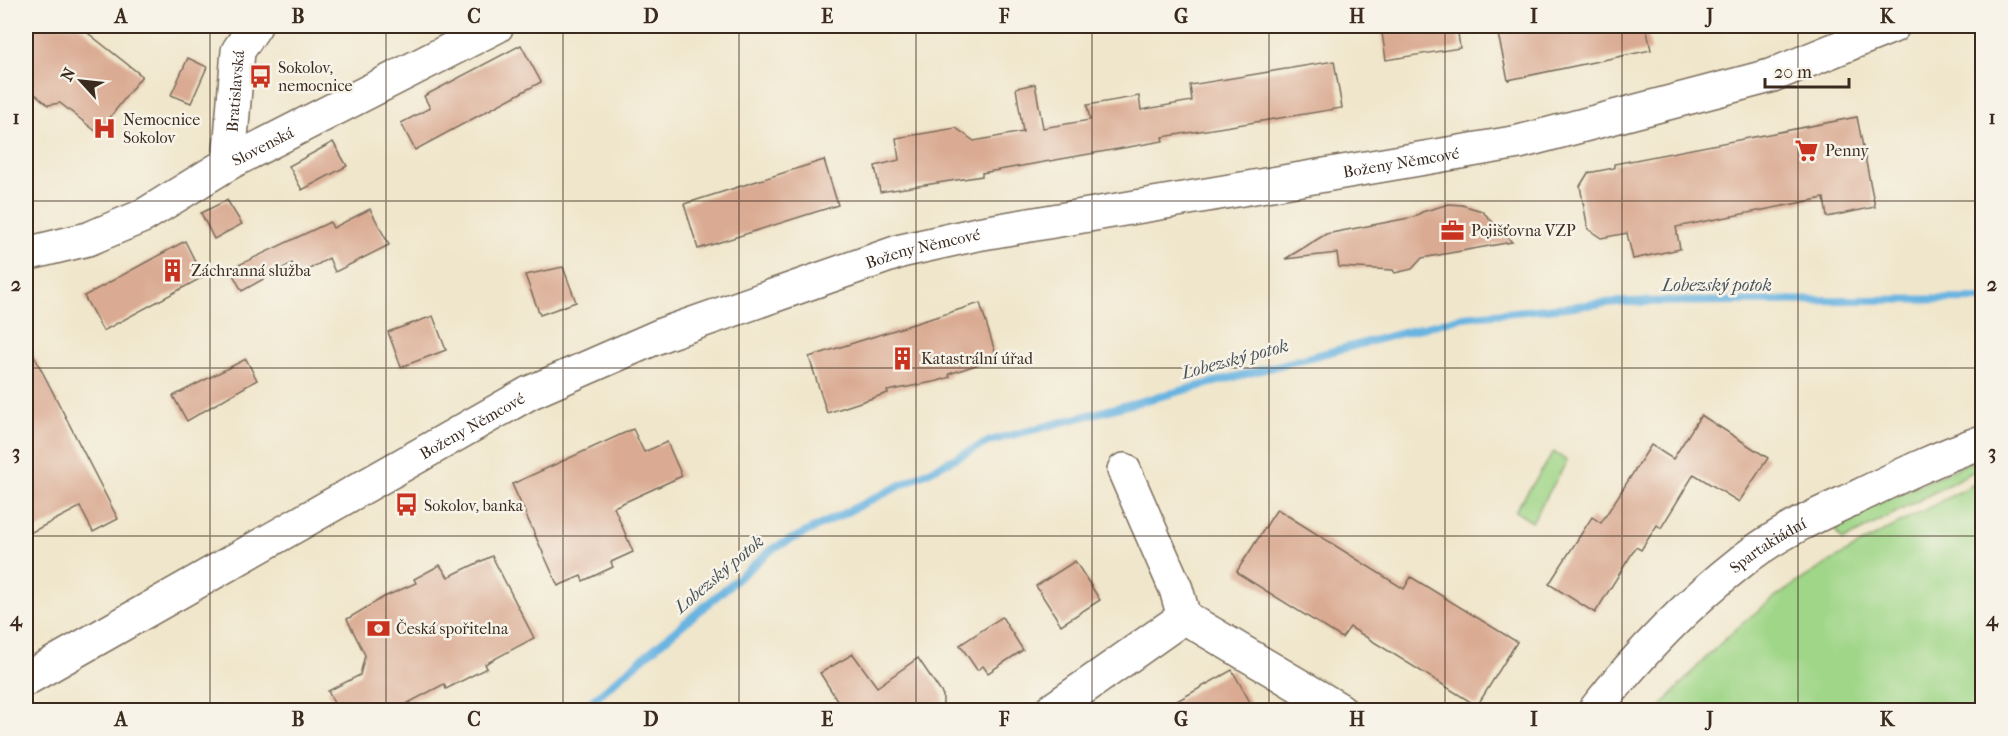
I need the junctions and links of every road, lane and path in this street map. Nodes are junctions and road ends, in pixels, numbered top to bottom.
1 (255, 26) edge
2 (497, 26) edge
3 (1893, 26) edge
4 (229, 163) junction
5 (26, 254) edge
6 (1983, 442) edge
7 (1124, 470) dead end
8 (1184, 617) junction
9 (26, 679) edge
10 (1052, 711) edge
11 (1340, 711) edge
12 (1595, 711) edge

1 - 4 street, Bratislavská
2 - 4 street, Slovenská
3 - 9 street, Boženy Němcové
4 - 5 street, Slovenská
6 - 12 street, Spartakiádní
7 - 8 street
8 - 10 street
8 - 11 street

